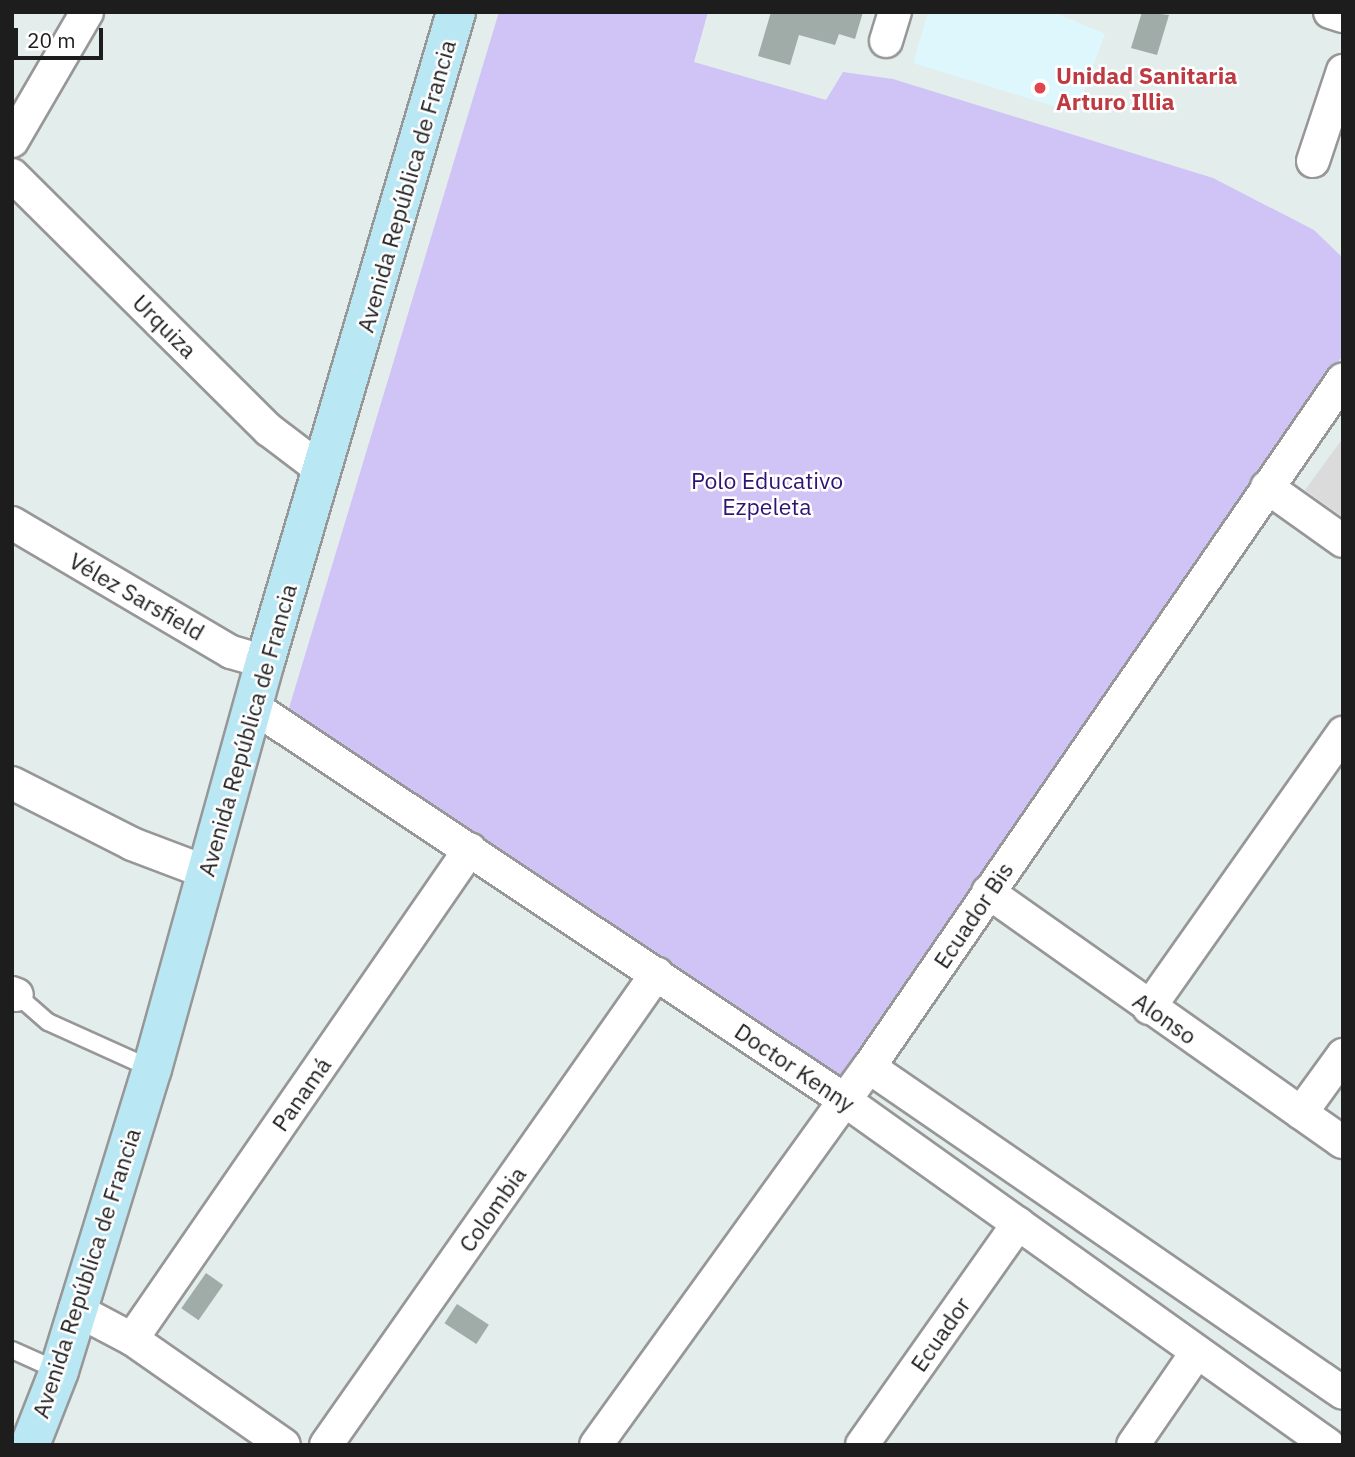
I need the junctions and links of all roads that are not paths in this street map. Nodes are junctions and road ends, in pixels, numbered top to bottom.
1 (87, 12) edge
2 (456, 12) edge
3 (1330, 12) edge
4 (1343, 16) edge
5 (1343, 71) edge
6 (12, 141) edge
7 (1313, 161) dead end
8 (12, 175) edge
9 (1343, 379) edge
10 (323, 471) junction
11 (1267, 487) junction
12 (12, 523) edge
13 (1343, 541) edge
14 (265, 662) junction
15 (252, 706) junction
16 (1343, 733) edge
17 (12, 783) edge
18 (470, 849) junction
19 (206, 872) junction
20 (988, 892) junction
21 (657, 973) junction
22 (14, 994) edge
23 (1149, 1008) junction
24 (1343, 1055) edge
25 (869, 1067) junction
26 (152, 1069) junction
27 (843, 1099) junction
28 (1301, 1113) junction
29 (1343, 1142) edge
30 (1018, 1224) junction
31 (75, 1309) junction
32 (132, 1339) junction
33 (12, 1350) edge
34 (1198, 1352) junction
35 (59, 1371) junction
36 (1343, 1393) edge
37 (30, 1445) edge
38 (284, 1445) edge
39 (326, 1445) edge
40 (596, 1445) edge
41 (862, 1445) edge
42 (1133, 1445) edge
43 (1328, 1445) edge

1 - 6 street
2 - 10 main road, Avenida República de Francia
3 - 4 street
5 - 7 street
8 - 10 street, Urquiza
9 - 11 street, Ecuador Bis
10 - 14 main road, Avenida República de Francia
11 - 13 street
11 - 20 street, Ecuador Bis
12 - 14 street, Vélez Sarsfield
14 - 15 main road, Avenida República de Francia
15 - 18 street, Doctor Kenny
15 - 19 main road, Avenida República de Francia
16 - 23 street
17 - 19 street
18 - 21 street, Doctor Kenny
18 - 32 street, Panamá
19 - 26 main road, Avenida República de Francia
20 - 23 street, Alonso
20 - 25 street, Ecuador Bis
21 - 27 street, Doctor Kenny
21 - 39 street, Colombia
22 - 26 lane
23 - 28 street, Alonso
24 - 28 street
25 - 27 street, Ecuador Bis
25 - 36 street, Doctor Kenny
26 - 31 main road, Avenida República de Francia
27 - 30 street, Doctor Kenny
27 - 40 street, Ecuador Bis
28 - 29 street, Alonso
30 - 34 street, Doctor Kenny
30 - 41 street, Ecuador
31 - 32 street
31 - 35 main road, Avenida República de Francia
32 - 38 street
33 - 35 lane
34 - 42 street
34 - 43 street, Doctor Kenny
35 - 37 main road, Avenida República de Francia

